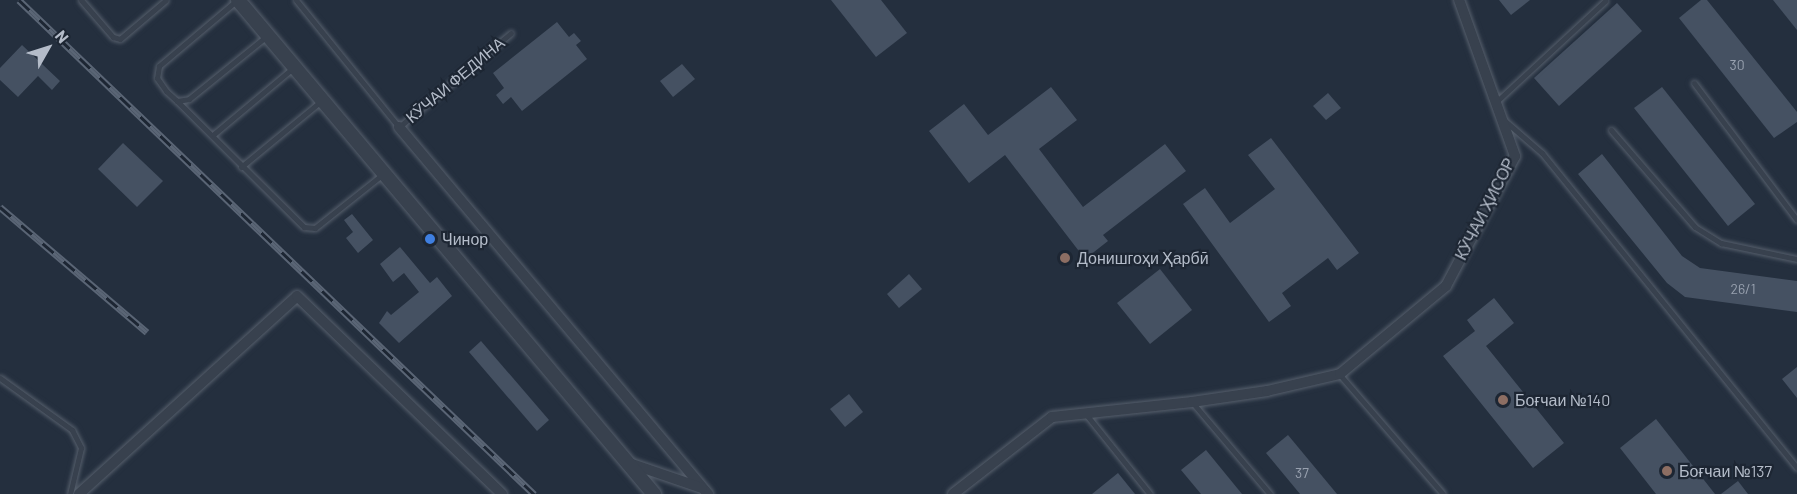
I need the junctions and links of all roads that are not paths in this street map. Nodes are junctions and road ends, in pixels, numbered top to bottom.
1 (81, 0) edge
2 (93, 0) edge
3 (166, 0) edge
4 (238, 0) edge
5 (296, 0) edge
6 (1459, 0) edge
7 (1605, 1) edge
8 (86, 6) junction
9 (510, 33) dead end
10 (268, 35) junction
11 (295, 67) junction
12 (1694, 83) dead end
13 (322, 100) junction
14 (177, 101) junction
15 (1496, 102) junction
16 (1502, 118) junction
17 (399, 127) junction
18 (1611, 130) dead end
19 (214, 134) junction
20 (241, 167) junction
21 (384, 173) junction
22 (1797, 220) edge
23 (1797, 259) edge
24 (1340, 374) junction
25 (0, 378) edge
26 (1192, 402) junction
27 (1084, 411) junction
28 (626, 462) junction
29 (1797, 468) edge
30 (705, 491) edge
31 (70, 494) edge
32 (79, 494) edge
33 (502, 494) edge
34 (654, 494) edge
35 (954, 494) edge
36 (1150, 494) edge
37 (1270, 494) edge
38 (1443, 494) edge

1 - 8 lane
2 - 8 lane
3 - 8 lane
4 - 10 street
4 - 14 lane
5 - 17 lane
6 - 15 street, КӮЧАИ ҲИСОР
7 - 15 lane
9 - 17 lane, КӮЧАИ ФЕДИНА
10 - 11 street
10 - 14 lane
11 - 13 street
11 - 19 lane
12 - 22 lane
13 - 20 lane
13 - 21 street
14 - 19 lane
15 - 16 street, КӮЧАИ ҲИСОР
16 - 24 street, КӮЧАИ ҲИСОР
16 - 29 lane
17 - 30 street
18 - 23 lane
19 - 20 lane
20 - 21 lane
21 - 28 street
24 - 26 street
24 - 38 lane
25 - 31 lane
26 - 27 street
26 - 37 lane
27 - 35 street
27 - 36 lane
28 - 30 street
28 - 34 street
32 - 33 street

